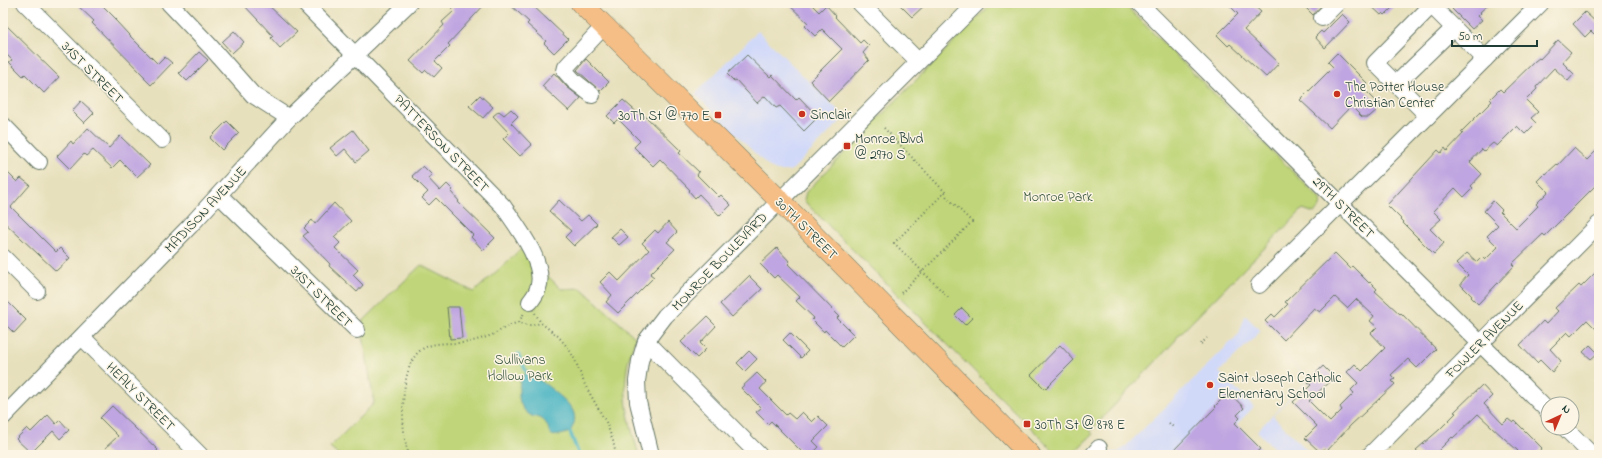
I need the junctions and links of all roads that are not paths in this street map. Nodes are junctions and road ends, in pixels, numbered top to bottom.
1 (25, 3) edge
2 (169, 3) edge
3 (304, 3) edge
4 (409, 3) edge
5 (581, 3) edge
6 (860, 3) edge
7 (977, 3) edge
8 (1139, 3) edge
9 (1337, 3) edge
10 (1540, 3) edge
11 (1431, 4) edge
12 (1322, 18) dead end
13 (604, 26) junction
14 (1454, 28) junction
15 (356, 54) junction
16 (1485, 59) junction
17 (918, 61) junction
18 (1396, 84) junction
19 (592, 95) dead end
20 (1428, 116) junction
21 (289, 118) junction
22 (3, 125) edge
23 (162, 140) dead end
24 (39, 162) dead end
25 (219, 195) junction
26 (779, 200) junction
27 (1340, 203) junction
28 (1599, 224) edge
29 (3, 257) edge
30 (1260, 285) dead end
31 (37, 291) dead end
32 (530, 302) road end
33 (356, 330) dead end
34 (82, 337) junction
35 (646, 341) junction
36 (1480, 343) junction
37 (1540, 403) edge
38 (3, 417) edge
39 (1573, 436) edge
40 (200, 455) edge
41 (651, 455) edge
42 (760, 455) edge
43 (1030, 455) edge
44 (1370, 455) edge
45 (1592, 455) edge

1 - 23 street, 31ST STREET
2 - 21 street
3 - 15 street, PATTERSON STREET
4 - 15 street, MADISON AVENUE
5 - 13 main road, 30TH STREET
6 - 17 street
7 - 17 street, MONROE BOULEVARD
8 - 27 street, 29TH STREET
9 - 12 street
10 - 16 street
11 - 14 street
11 - 18 street
13 - 19 street
13 - 26 main road, 30TH STREET
14 - 16 street
14 - 18 street
15 - 21 street, MADISON AVENUE
15 - 32 street, PATTERSON STREET
16 - 20 street
17 - 26 street, MONROE BOULEVARD
18 - 20 street
20 - 27 street
21 - 25 street, MADISON AVENUE
22 - 24 street
25 - 33 street, 31ST STREET
25 - 34 street, MADISON AVENUE
26 - 35 street, MONROE BOULEVARD
26 - 43 main road, 30TH STREET
27 - 30 street
27 - 36 street, 29TH STREET
28 - 36 street, FOWLER AVENUE
29 - 31 street
34 - 38 street, MADISON AVENUE
34 - 40 street, HEALY STREET
35 - 41 street, MONROE BOULEVARD
35 - 42 street
36 - 37 street, 29TH STREET
36 - 44 street, FOWLER AVENUE
39 - 45 street

